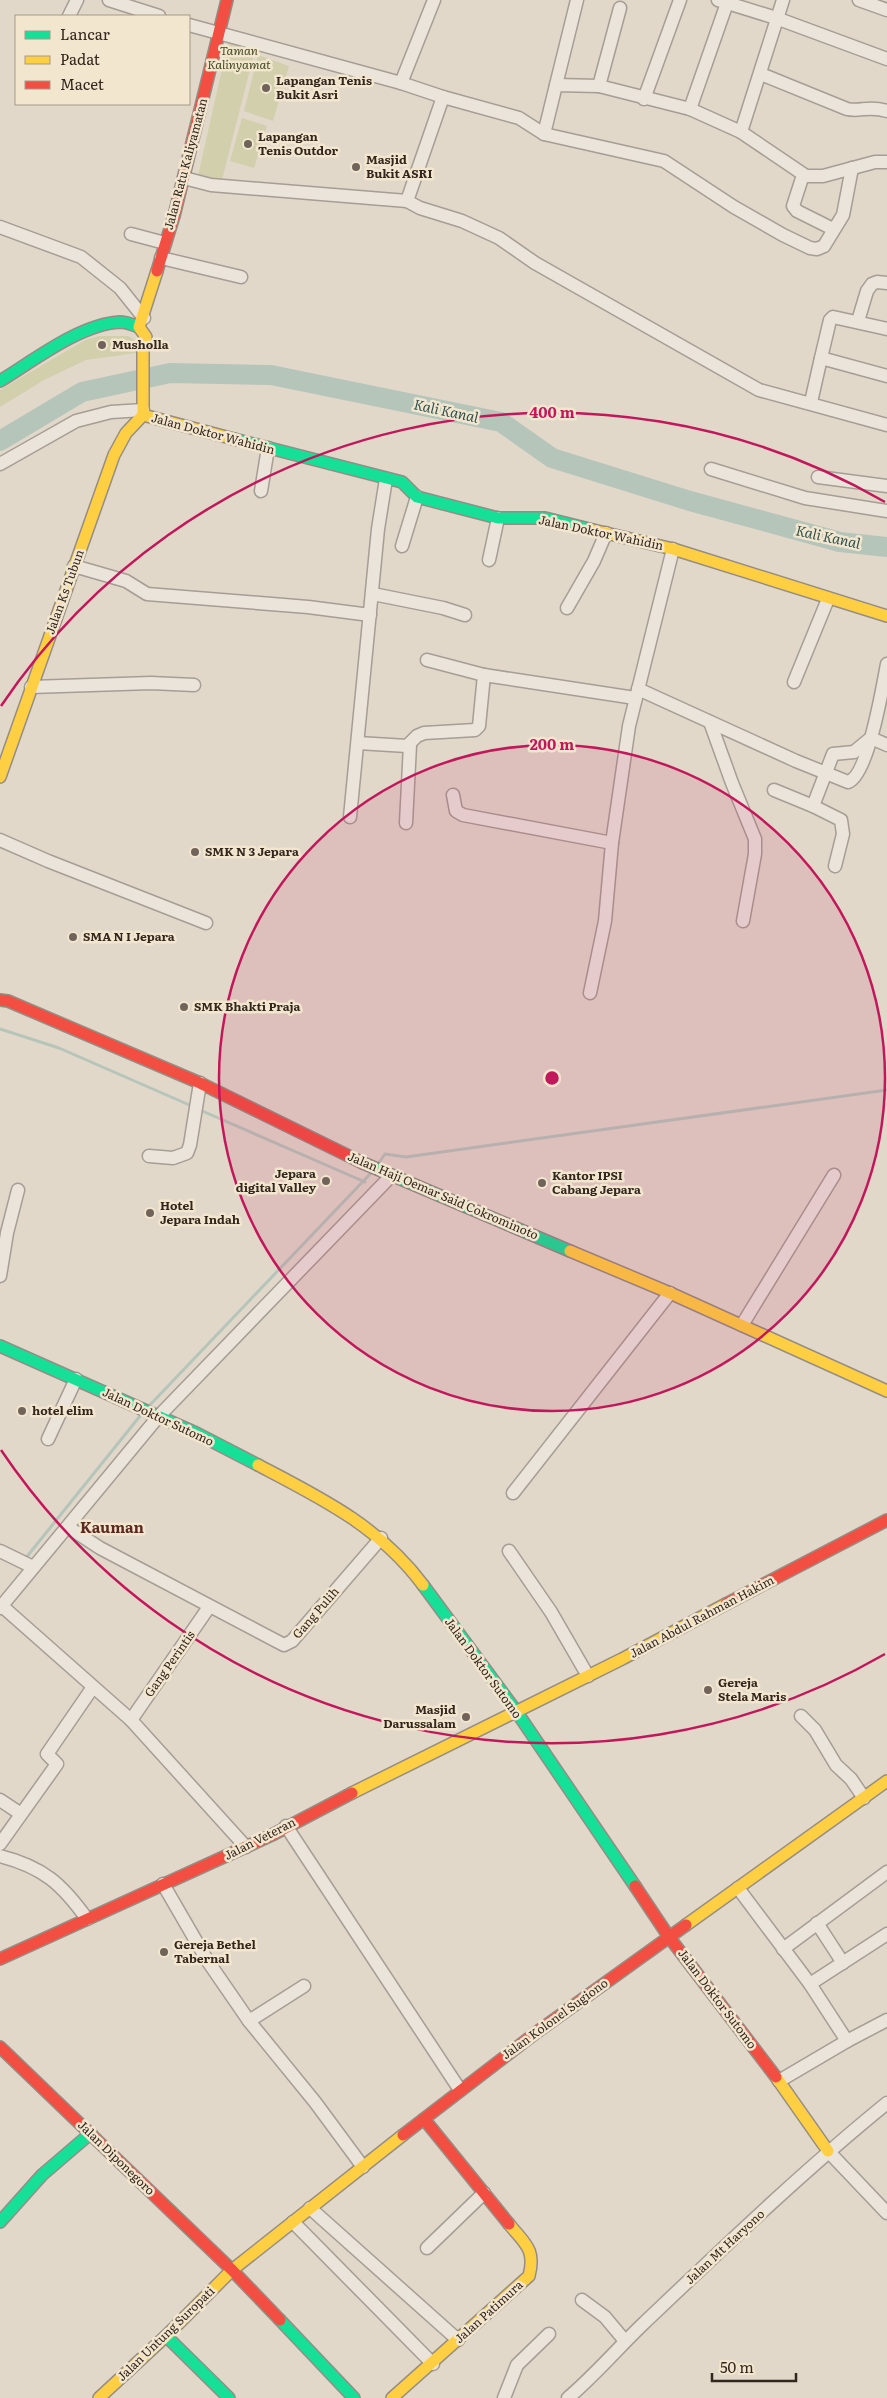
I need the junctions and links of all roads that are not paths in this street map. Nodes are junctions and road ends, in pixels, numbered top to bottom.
1 (77, 0) edge
2 (109, 0) edge
3 (227, 0) edge
4 (434, 0) edge
5 (577, 0) edge
6 (680, 0) edge
7 (783, 0) edge
8 (859, 0) edge
9 (723, 2) edge
10 (620, 8) dead end
11 (887, 10) edge
12 (70, 15) edge
13 (156, 15) edge
14 (776, 18) junction
15 (190, 25) edge
16 (220, 34) junction
17 (887, 59) edge
18 (760, 74) junction
19 (401, 83) junction
20 (556, 85) junction
21 (599, 86) junction
22 (443, 97) junction
23 (644, 99) junction
24 (690, 109) junction
25 (887, 111) edge
26 (741, 132) junction
27 (544, 134) junction
28 (887, 162) edge
29 (852, 168) junction
30 (803, 175) junction
31 (184, 178) junction
32 (408, 201) junction
33 (0, 227) edge
34 (832, 229) junction
35 (130, 234) dead end
36 (165, 243) junction
37 (161, 258) junction
38 (241, 278) dead end
39 (887, 283) edge
40 (858, 321) junction
41 (142, 322) junction
42 (887, 329) edge
43 (821, 358) junction
44 (887, 376) edge
45 (0, 382) edge
46 (811, 402) junction
47 (143, 410) junction
48 (887, 425) edge
49 (268, 448) junction
50 (0, 464) edge
51 (711, 469) dead end
52 (818, 477) dead end
53 (386, 479) junction
54 (887, 486) edge
55 (261, 491) dead end
56 (417, 497) junction
57 (887, 512) edge
58 (498, 518) junction
59 (606, 533) junction
60 (402, 546) dead end
61 (673, 549) junction
62 (489, 560) dead end
63 (74, 566) junction
64 (373, 594) junction
65 (828, 599) junction
66 (567, 608) dead end
67 (370, 615) junction
68 (464, 615) dead end
69 (887, 616) edge
70 (427, 660) dead end
71 (887, 664) edge
72 (484, 675) junction
73 (794, 682) dead end
74 (194, 684) dead end
75 (32, 687) junction
76 (637, 694) junction
77 (710, 722) junction
78 (872, 738) junction
79 (358, 743) junction
80 (887, 744) edge
81 (410, 745) junction
82 (824, 773) junction
83 (0, 777) edge
84 (774, 790) dead end
85 (453, 794) dead end
86 (813, 806) junction
87 (350, 817) dead end
88 (406, 823) dead end
89 (0, 840) edge
90 (612, 843) junction
91 (834, 866) dead end
92 (743, 921) dead end
93 (206, 923) dead end
94 (590, 993) dead end
95 (3, 998) edge
96 (200, 1083) junction
97 (150, 1156) dead end
98 (388, 1175) junction
99 (834, 1175) dead end
100 (18, 1190) dead end
101 (0, 1276) edge
102 (670, 1293) junction
103 (742, 1325) junction
104 (0, 1346) edge
105 (76, 1379) junction
106 (887, 1392) edge
107 (154, 1415) junction
108 (48, 1439) dead end
109 (513, 1493) dead end
110 (887, 1520) edge
111 (68, 1527) junction
112 (381, 1538) junction
113 (0, 1551) edge
114 (509, 1551) dead end
115 (33, 1567) junction
116 (1, 1607) edge
117 (209, 1607) junction
118 (588, 1676) junction
119 (93, 1687) junction
120 (516, 1711) junction
121 (801, 1716) dead end
122 (130, 1720) junction
123 (887, 1781) edge
124 (864, 1798) junction
125 (0, 1800) edge
126 (21, 1814) junction
127 (286, 1826) junction
128 (0, 1844) edge
129 (246, 1847) junction
130 (0, 1856) edge
131 (887, 1872) edge
132 (163, 1884) junction
133 (738, 1888) junction
134 (87, 1919) junction
135 (817, 1923) junction
136 (887, 1934) edge
137 (669, 1937) junction
138 (783, 1949) junction
139 (0, 1959) edge
140 (843, 1963) junction
141 (810, 1984) junction
142 (304, 1986) dead end
143 (887, 2020) edge
144 (249, 2021) junction
145 (847, 2041) junction
146 (0, 2047) edge
147 (779, 2081) junction
148 (460, 2090) junction
149 (887, 2103) edge
150 (424, 2119) junction
151 (91, 2133) junction
152 (828, 2151) junction
153 (363, 2167) junction
154 (484, 2193) junction
155 (310, 2208) junction
156 (887, 2213) edge
157 (0, 2222) edge
158 (293, 2222) junction
159 (427, 2248) dead end
160 (232, 2270) junction
161 (582, 2300) dead end
162 (549, 2334) dead end
163 (166, 2336) junction
164 (458, 2340) junction
165 (625, 2342) junction
166 (433, 2364) junction
167 (99, 2398) edge
168 (229, 2398) edge
169 (354, 2398) edge
170 (392, 2398) edge
171 (504, 2398) edge
172 (568, 2398) edge

1 - 12 street
2 - 13 street
3 - 16 main road, Jalan Ratu Kaliyamatan
4 - 19 street
5 - 20 street
6 - 23 street
7 - 14 street
8 - 11 street
9 - 14 street
9 - 24 street
10 - 21 street
14 - 17 street
14 - 18 street
15 - 16 street
16 - 19 street
16 - 31 main road, Jalan Ratu Kaliyamatan
18 - 25 street
18 - 26 street
19 - 22 street
20 - 21 street
20 - 27 street
21 - 23 street
22 - 27 street
22 - 32 street
23 - 24 street
24 - 26 street
26 - 30 street
27 - 34 street
28 - 29 street
29 - 30 street
29 - 34 street
30 - 34 street
31 - 32 street
31 - 36 main road, Jalan Ratu Kaliyamatan
32 - 46 street
33 - 41 street
35 - 36 street
36 - 37 main road, Jalan Ratu Kaliyamatan
37 - 38 street
37 - 41 main road, Jalan Ratu Kaliyamatan
39 - 40 street
40 - 42 street
40 - 43 street
41 - 45 main road
41 - 47 main road
43 - 44 street
43 - 46 street
46 - 48 street
47 - 49 main road, Jalan Doktor Wahidin
47 - 50 street
47 - 63 main road, Jalan Ks Tubun
49 - 53 main road, Jalan Doktor Wahidin
49 - 55 street
51 - 57 street
52 - 54 street
53 - 56 main road, Jalan Doktor Wahidin
53 - 64 street
56 - 58 main road, Jalan Doktor Wahidin
56 - 60 street
58 - 59 main road, Jalan Doktor Wahidin
58 - 62 street
59 - 61 main road, Jalan Doktor Wahidin
59 - 66 street
61 - 65 main road, Jalan Doktor Wahidin
61 - 76 street
63 - 67 street
63 - 75 main road, Jalan Ks Tubun
64 - 67 street
64 - 68 street
65 - 69 main road, Jalan Doktor Wahidin
65 - 73 street
67 - 79 street
70 - 72 street
71 - 78 street
72 - 76 street
72 - 81 street
74 - 75 street
75 - 83 main road, Jalan Ks Tubun
76 - 77 street
76 - 90 street
77 - 82 street
77 - 92 street
78 - 80 street
78 - 82 street
78 - 82 street
79 - 81 street
79 - 87 street
81 - 88 street
82 - 86 street
84 - 86 street
85 - 90 street
86 - 91 street
89 - 93 street
90 - 94 street
95 - 96 main road, Jalan Haji Oemar Said Cokrominoto
96 - 97 street
96 - 98 main road, Jalan Haji Oemar Said Cokrominoto
98 - 102 main road, Jalan Haji Oemar Said Cokrominoto
98 - 107 street
99 - 103 street
100 - 101 street
102 - 103 main road, Jalan Haji Oemar Said Cokrominoto
102 - 109 street
103 - 106 main road, Jalan Haji Oemar Said Cokrominoto
104 - 105 main road, Jalan Doktor Sutomo
105 - 107 main road, Jalan Doktor Sutomo
105 - 108 street
107 - 111 street
107 - 112 main road, Jalan Doktor Sutomo
110 - 118 main road, Jalan Abdul Rahman Hakim
111 - 115 street
111 - 117 street
112 - 117 street, Gang Pulih
112 - 120 main road, Jalan Doktor Sutomo
113 - 115 street
114 - 118 street
115 - 116 street
116 - 119 street
117 - 122 street, Gang Perintis
118 - 120 main road, Jalan Abdul Rahman Hakim
119 - 122 street
119 - 126 street
120 - 127 main road, Jalan Veteran
120 - 137 main road, Jalan Doktor Sutomo
121 - 124 street
122 - 129 street
123 - 124 main road, Jalan Kolonel Sugiono
124 - 133 main road, Jalan Kolonel Sugiono
125 - 126 street
126 - 128 street
127 - 129 main road, Jalan Veteran
127 - 148 street
129 - 132 main road, Jalan Veteran
130 - 134 street
131 - 135 street
132 - 134 main road, Jalan Veteran
132 - 144 street
133 - 137 main road, Jalan Kolonel Sugiono
133 - 138 street
134 - 139 main road, Jalan Veteran
135 - 138 street
135 - 140 street
136 - 140 street
137 - 147 main road, Jalan Doktor Sutomo
137 - 148 main road, Jalan Kolonel Sugiono
138 - 141 street
140 - 141 street
141 - 145 street
142 - 144 street
143 - 145 street
144 - 153 street
145 - 147 street
146 - 151 main road, Jalan Diponegoro
147 - 152 main road, Jalan Doktor Sutomo
148 - 150 main road, Jalan Kolonel Sugiono
149 - 152 street, Jalan Mt Haryono
150 - 153 main road, Jalan Kolonel Sugiono
150 - 154 main road, Jalan Patimura
151 - 157 main road
151 - 160 main road, Jalan Diponegoro
152 - 156 street
152 - 165 street, Jalan Mt Haryono
153 - 155 main road, Jalan Kolonel Sugiono
154 - 159 street
154 - 164 main road, Jalan Patimura
155 - 158 main road, Jalan Kolonel Sugiono
155 - 164 street
158 - 160 main road, Jalan Kolonel Sugiono
158 - 166 street
160 - 163 main road, Jalan Untung Suropati
160 - 169 main road, Jalan Diponegoro
161 - 165 street
162 - 171 street
163 - 167 main road, Jalan Untung Suropati
163 - 168 main road
164 - 166 main road, Jalan Patimura
165 - 172 street, Jalan Mt Haryono
166 - 170 main road, Jalan Patimura

